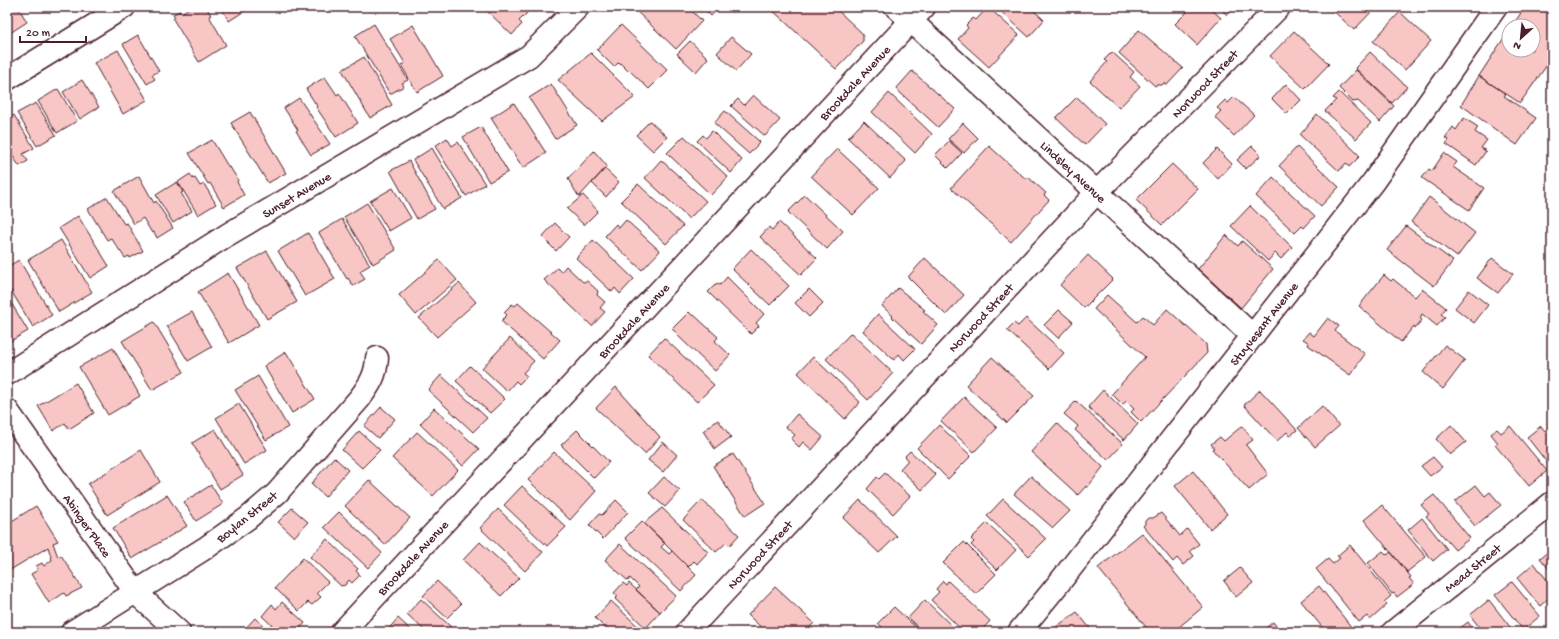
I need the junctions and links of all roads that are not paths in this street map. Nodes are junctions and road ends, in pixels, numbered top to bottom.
1 (124, 7) edge
2 (578, 7) edge
3 (1279, 7) edge
4 (1496, 7) edge
5 (910, 12) edge
6 (7, 79) edge
7 (1097, 192) junction
8 (1253, 336) junction
9 (377, 358) dead end
10 (7, 374) edge
11 (7, 410) edge
12 (1552, 503) edge
13 (136, 593) junction
14 (72, 632) edge
15 (179, 632) edge
16 (342, 632) edge
17 (687, 632) edge
18 (1019, 632) edge
19 (1393, 632) edge

1 - 6 street
2 - 10 street, Sunset Avenue
3 - 7 street, Norwood Street
4 - 8 street, Stuyvesant Avenue
5 - 7 street, Lindsley Avenue
5 - 16 street, Brookdale Avenue
7 - 8 street, Lindsley Avenue
7 - 17 street, Norwood Street
8 - 18 street, Stuyvesant Avenue
9 - 13 street, Boylan Street
11 - 13 street, Abinger Place
12 - 19 street, Mead Street
13 - 14 street, Boylan Street
13 - 15 street, Abinger Place

